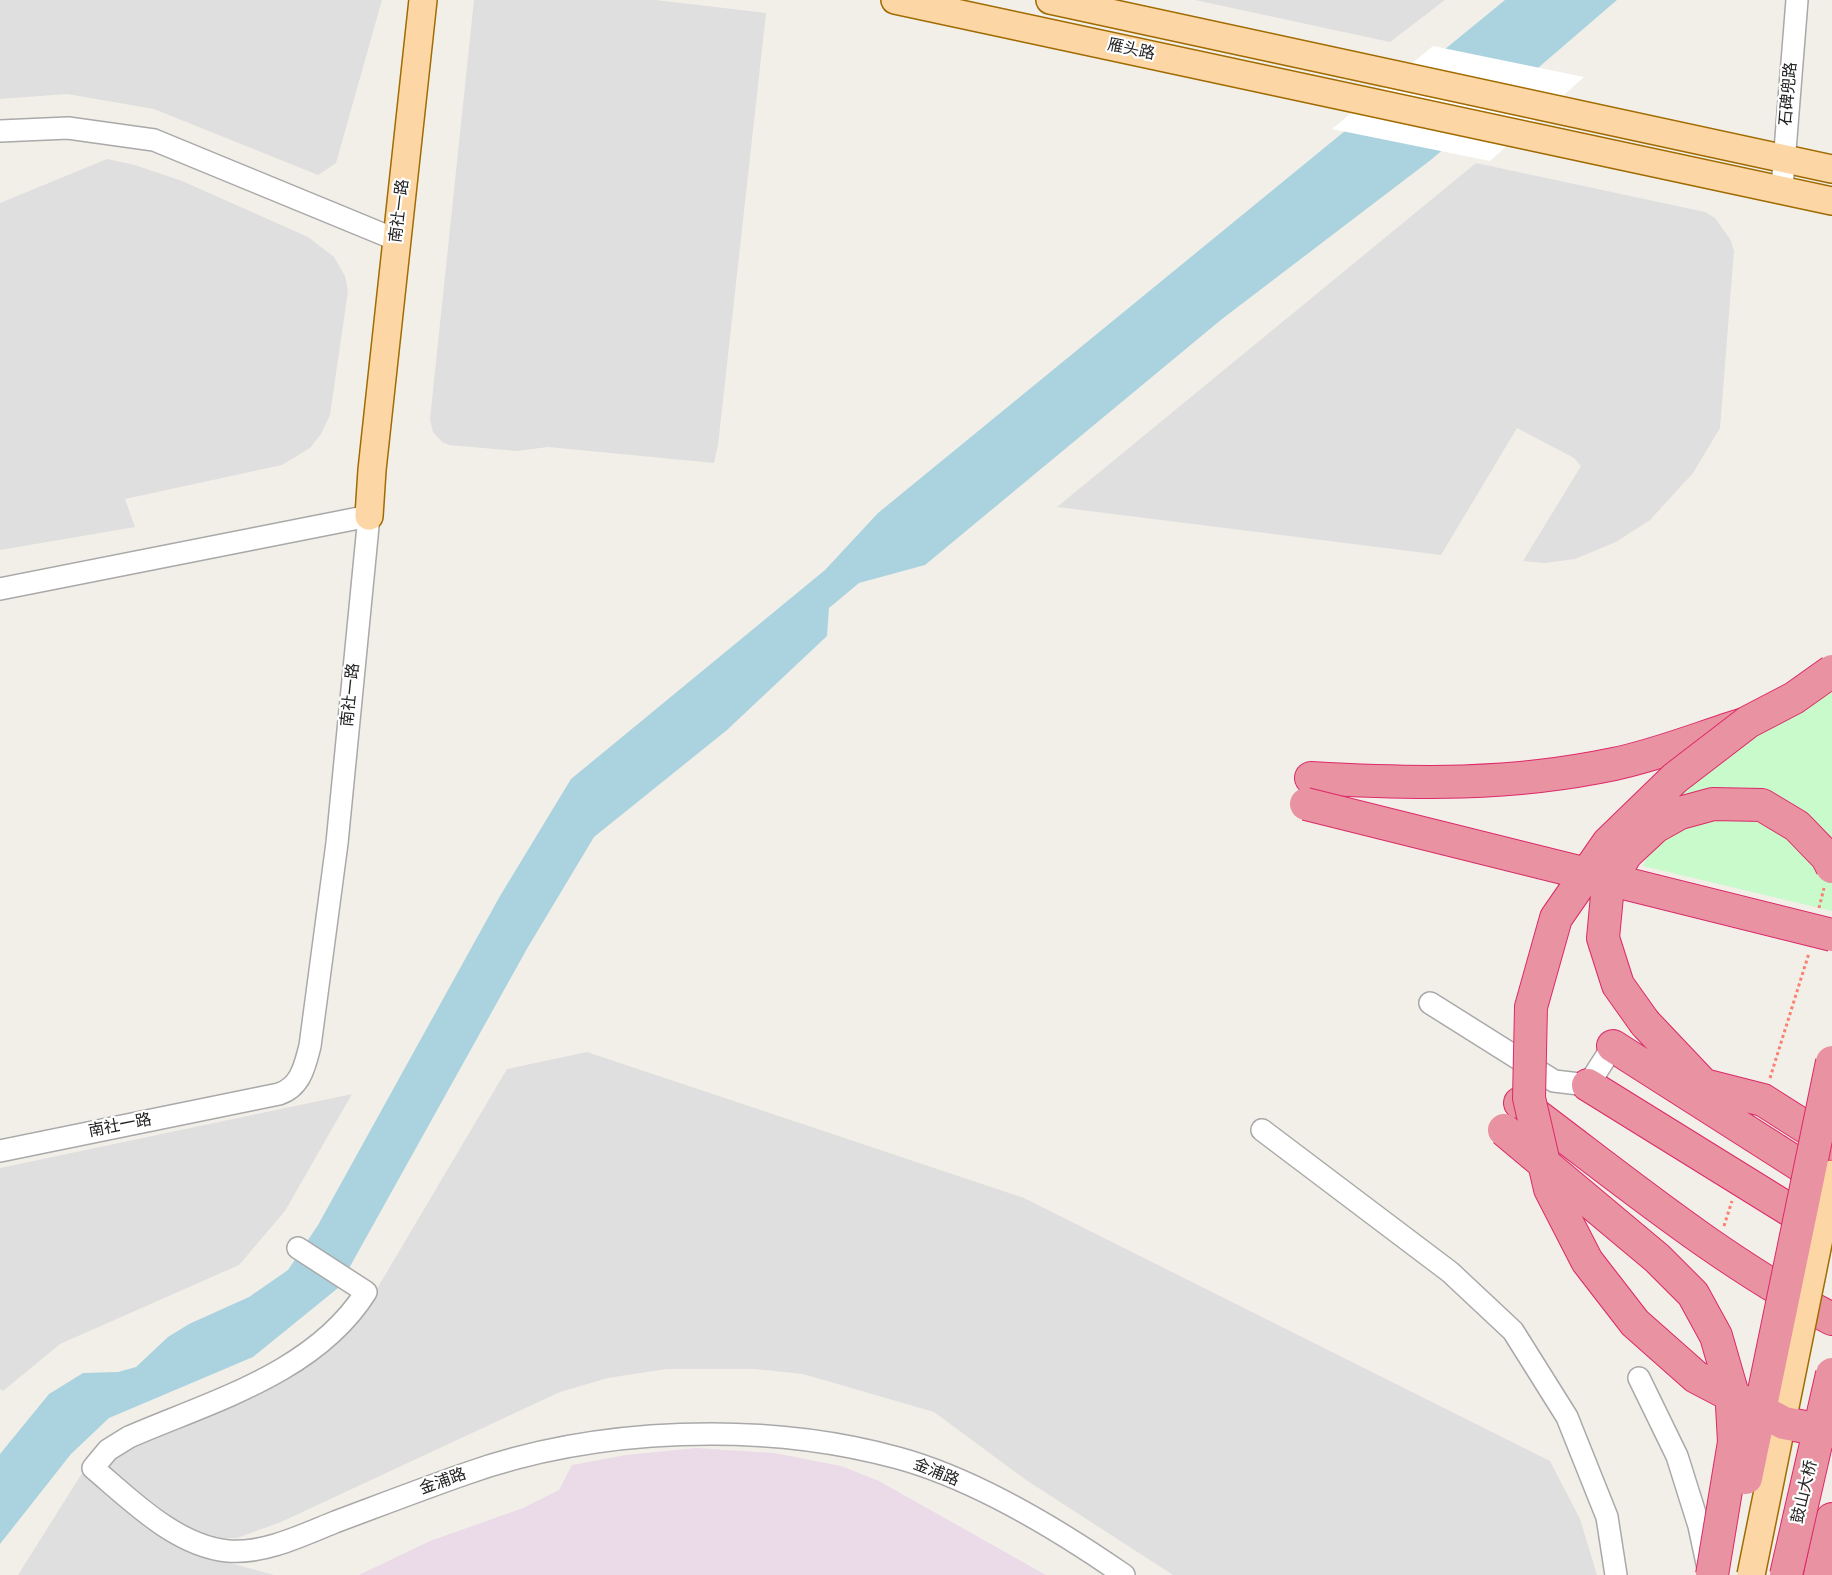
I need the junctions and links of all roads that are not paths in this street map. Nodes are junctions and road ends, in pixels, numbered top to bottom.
1 (423, 0) edge
2 (895, 0) edge
3 (1050, 0) edge
4 (1797, 0) edge
5 (0, 131) edge
6 (1785, 159) junction
7 (1832, 169) edge
8 (1782, 188) junction
9 (1832, 201) edge
10 (396, 240) junction
11 (369, 516) junction
12 (0, 589) edge
13 (1832, 671) edge
14 (1748, 722) junction
15 (1828, 875) edge
16 (1820, 933) edge
17 (1430, 1003) dead end
18 (1612, 1046) joint
19 (1832, 1062) edge
20 (1588, 1085) junction
21 (1704, 1085) junction
22 (1520, 1103) dead end
23 (1262, 1130) dead end
24 (1504, 1131) dead end
25 (1758, 1140) junction
26 (1832, 1144) edge
27 (0, 1151) edge
28 (1832, 1174) edge
29 (1832, 1186) edge
30 (1832, 1236) edge
31 (298, 1248) dead end
32 (1832, 1319) edge
33 (1832, 1374) edge
34 (1639, 1378) dead end
35 (1832, 1432) edge
36 (1832, 1519) edge
37 (1124, 1575) edge
38 (1616, 1575) edge
39 (1711, 1575) edge
40 (1731, 1575) edge
41 (1751, 1575) edge
42 (1786, 1575) edge
43 (1820, 1575) edge

1 - 10 main road, 南社一路
2 - 8 main road, 雁头路
3 - 6 main road, 雁头路
4 - 6 street, 石碑兜路
5 - 10 street
6 - 7 main road, 雁头路
6 - 8 street, 石碑兜路
8 - 9 main road, 雁头路
10 - 11 main road, 南社一路
11 - 12 street
11 - 27 street, 南社一路
13 - 14 highway, bridge
14 - 16 highway, bridge
14 - 35 highway, bridge
15 - 21 highway, bridge
17 - 20 street
18 - 20 street
18 - 25 highway
19 - 40 highway, bridge
20 - 30 highway
21 - 25 highway
21 - 26 highway
22 - 32 highway
23 - 38 street
24 - 39 highway, bridge
25 - 29 highway
28 - 41 main road, bridge
31 - 37 street, 金浦路
33 - 42 highway, 鼓山大桥, bridge
34 - 39 street
36 - 43 highway, 鼓山大桥

